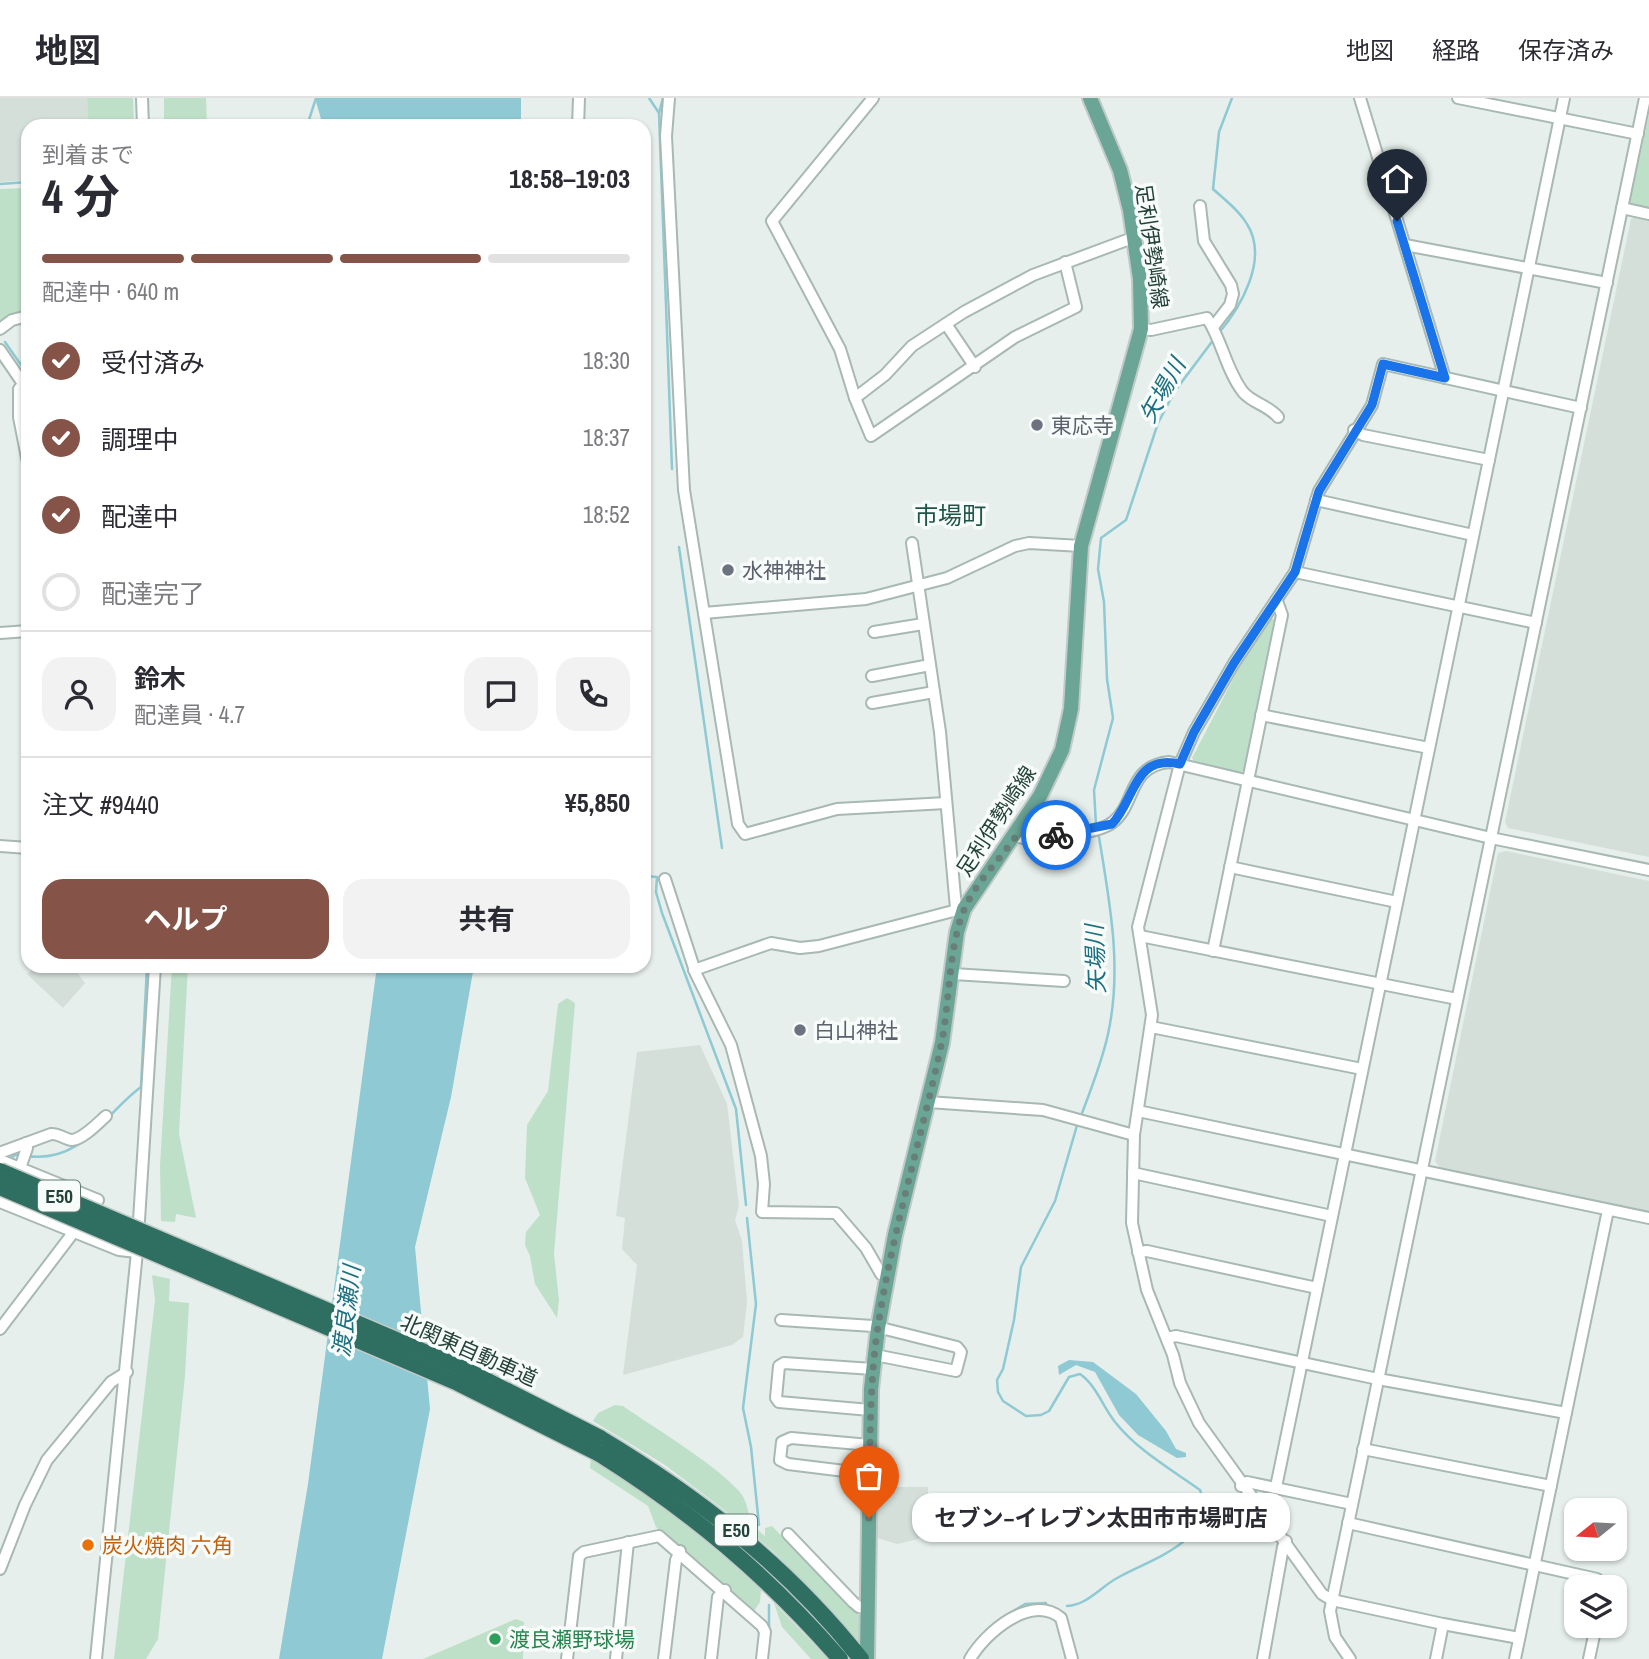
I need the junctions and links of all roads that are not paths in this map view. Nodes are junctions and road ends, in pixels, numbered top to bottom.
1 (142, 98) edge
2 (579, 98) edge
3 (669, 98) edge
4 (873, 98) edge
5 (1090, 98) edge
6 (1360, 98) edge
7 (1458, 98) edge
8 (1564, 98) edge
9 (1645, 98) edge
10 (1560, 118) junction
11 (143, 119) edge
12 (578, 119) edge
13 (1638, 134) junction
14 (1200, 206) dead end
15 (1622, 208) junction
16 (1649, 214) edge
17 (1135, 237) junction
18 (1405, 245) junction
19 (1065, 262) junction
20 (1529, 268) junction
21 (1607, 283) junction
22 (21, 318) edge
23 (946, 324) junction
24 (1213, 327) junction
25 (0, 329) edge
26 (1141, 329) junction
27 (0, 350) edge
28 (975, 367) junction
29 (1445, 378) junction
30 (21, 380) edge
31 (21, 389) edge
32 (1503, 391) junction
33 (855, 398) junction
34 (1581, 408) junction
35 (1278, 417) dead end
36 (21, 427) edge
37 (1354, 430) junction
38 (1489, 460) junction
39 (1316, 500) junction
40 (1473, 535) junction
41 (912, 543) dead end
42 (1081, 546) junction
43 (1295, 572) junction
44 (917, 587) junction
45 (1277, 601) junction
46 (1458, 606) junction
47 (704, 613) junction
48 (1536, 623) junction
49 (923, 624) junction
50 (21, 632) edge
51 (874, 632) dead end
52 (0, 633) edge
53 (930, 665) junction
54 (872, 676) dead end
55 (934, 692) junction
56 (872, 703) dead end
57 (1261, 715) junction
58 (1429, 748) junction
59 (1180, 764) junction
60 (1246, 780) junction
61 (946, 803) junction
62 (1414, 820) junction
63 (1016, 836) junction
64 (1491, 838) junction
65 (0, 846) edge
66 (21, 848) edge
67 (1230, 867) junction
68 (1649, 870) edge
69 (665, 879) dead end
70 (1397, 902) junction
71 (960, 909) junction
72 (1139, 936) junction
73 (1213, 951) junction
74 (694, 970) junction
75 (155, 973) edge
76 (953, 974) junction
77 (1064, 981) dead end
78 (1380, 984) junction
79 (1457, 999) junction
80 (1151, 1027) junction
81 (1362, 1069) junction
82 (928, 1102) junction
83 (1138, 1111) junction
84 (106, 1116) dead end
85 (1134, 1135) junction
86 (26, 1143) junction
87 (1345, 1154) junction
88 (1, 1156) edge
89 (20, 1168) junction
90 (1421, 1170) junction
91 (0, 1171) edge
92 (1133, 1173) junction
93 (0, 1186) edge
94 (0, 1202) edge
95 (1608, 1210) junction
96 (1332, 1216) junction
97 (1649, 1218) edge
98 (72, 1233) junction
99 (137, 1252) junction
100 (1138, 1252) junction
101 (887, 1276) junction
102 (1317, 1288) junction
103 (781, 1320) dead end
104 (878, 1328) junction
105 (0, 1329) edge
106 (1167, 1338) junction
107 (874, 1362) junction
108 (1302, 1362) junction
109 (127, 1372) junction
110 (1378, 1379) junction
111 (870, 1410) junction
112 (1566, 1413) junction
113 (870, 1445) junction
114 (599, 1446) junction
115 (1363, 1449) junction
116 (869, 1474) junction
117 (1241, 1486) junction
118 (1551, 1486) junction
119 (1276, 1487) junction
120 (1352, 1504) junction
121 (1348, 1523) junction
122 (788, 1534) dead end
123 (1286, 1541) junction
124 (628, 1542) junction
125 (680, 1551) junction
126 (1534, 1564) junction
127 (0, 1569) edge
128 (1580, 1575) edge
129 (725, 1590) junction
130 (1332, 1600) junction
131 (868, 1608) junction
132 (1443, 1623) junction
133 (1519, 1638) junction
134 (1593, 1638) edge
135 (857, 1653) edge
136 (1340, 1654) edge
137 (96, 1659) edge
138 (566, 1659) edge
139 (616, 1659) edge
140 (664, 1659) edge
141 (711, 1659) edge
142 (762, 1659) edge
143 (839, 1659) edge
144 (867, 1659) edge
145 (971, 1659) edge
146 (1071, 1659) edge
147 (1263, 1659) edge
148 (1350, 1659) edge
149 (1436, 1659) edge
150 (1515, 1659) edge
151 (1589, 1659) edge

1 - 11 street
2 - 12 street
3 - 47 street
4 - 33 street
5 - 17 main road, 足利伊勢崎線
6 - 18 street
7 - 10 street
8 - 10 street
9 - 13 street
10 - 13 street
10 - 20 street
13 - 15 street
14 - 24 street
15 - 16 street
15 - 21 street
17 - 19 street
17 - 26 main road, 足利伊勢崎線
18 - 20 street
18 - 29 street
19 - 23 street
19 - 28 street
20 - 21 street
20 - 32 street
21 - 34 street
22 - 25 street
23 - 28 street
23 - 33 street
24 - 26 street
24 - 35 street
26 - 42 main road, 足利伊勢崎線
27 - 30 street
28 - 33 street
29 - 32 street
29 - 37 street
31 - 36 street
32 - 34 street
32 - 38 street
34 - 48 street
37 - 38 street
37 - 39 street
38 - 40 street
39 - 40 street
39 - 43 street
40 - 46 street
41 - 44 street
42 - 44 street
42 - 63 main road, 足利伊勢崎線
43 - 45 street
43 - 46 street
44 - 47 street
44 - 49 street
45 - 57 street
45 - 59 street
46 - 48 street
46 - 58 street
47 - 61 street
48 - 64 street
49 - 51 street
49 - 53 street
50 - 52 street
53 - 54 street
53 - 55 street
55 - 56 street
55 - 61 street
57 - 58 street
57 - 60 street
58 - 62 street
59 - 60 street
59 - 63 street
59 - 72 street
60 - 62 street
60 - 67 street
61 - 71 street
62 - 64 street
62 - 70 street
63 - 71 main road, 足利伊勢崎線
64 - 68 street
64 - 79 street
65 - 66 street
67 - 70 street
67 - 73 street
69 - 74 street
70 - 78 street
71 - 74 street
71 - 76 main road, 足利伊勢崎線
72 - 73 street
72 - 80 street
73 - 78 street
74 - 101 street
75 - 99 street
76 - 77 street
76 - 82 main road, 足利伊勢崎線
78 - 79 street
78 - 81 street
79 - 90 street
80 - 81 street
80 - 83 street
81 - 87 street
82 - 85 street
82 - 101 main road, 足利伊勢崎線
83 - 85 street
83 - 87 street
84 - 86 street
85 - 92 street
86 - 88 street
86 - 89 street
87 - 90 street
87 - 96 street
88 - 89 street
89 - 98 street
90 - 95 street
90 - 110 street
91 - 114 highway, 北関東自動車道 / E50, bridge
92 - 96 street
92 - 100 street
93 - 114 highway, 北関東自動車道 / E50, bridge
94 - 98 street
95 - 97 street
95 - 112 street
96 - 102 street
98 - 99 street
98 - 105 street
99 - 109 street
100 - 102 street
100 - 106 street
101 - 104 main road, 足利伊勢崎線
102 - 108 street
103 - 104 street
104 - 107 main road, 足利伊勢崎線
104 - 107 street
106 - 108 street
106 - 117 street
107 - 111 main road, 足利伊勢崎線
107 - 111 street
108 - 110 street
108 - 119 street
109 - 127 street
109 - 137 street
110 - 112 street
110 - 115 street
111 - 113 main road, 足利伊勢崎線
112 - 118 street
113 - 116 main road, 足利伊勢崎線
113 - 116 street
114 - 135 highway, 北関東自動車道 / E50
114 - 143 highway, 北関東自動車道 / E50
115 - 118 street
115 - 120 street
116 - 131 main road, 足利伊勢崎線
117 - 119 street
117 - 123 street
118 - 126 street
119 - 120 street
120 - 121 street
121 - 126 street
121 - 130 street
122 - 131 street
123 - 130 street
123 - 147 street
124 - 125 street
124 - 138 street
124 - 139 street
125 - 129 street
125 - 140 street
126 - 128 street
126 - 133 street
129 - 141 street
129 - 142 street
130 - 132 street
130 - 136 street
131 - 144 main road, 足利伊勢崎線
132 - 133 street
132 - 149 street
133 - 150 street
134 - 151 street
136 - 148 street
145 - 146 street

